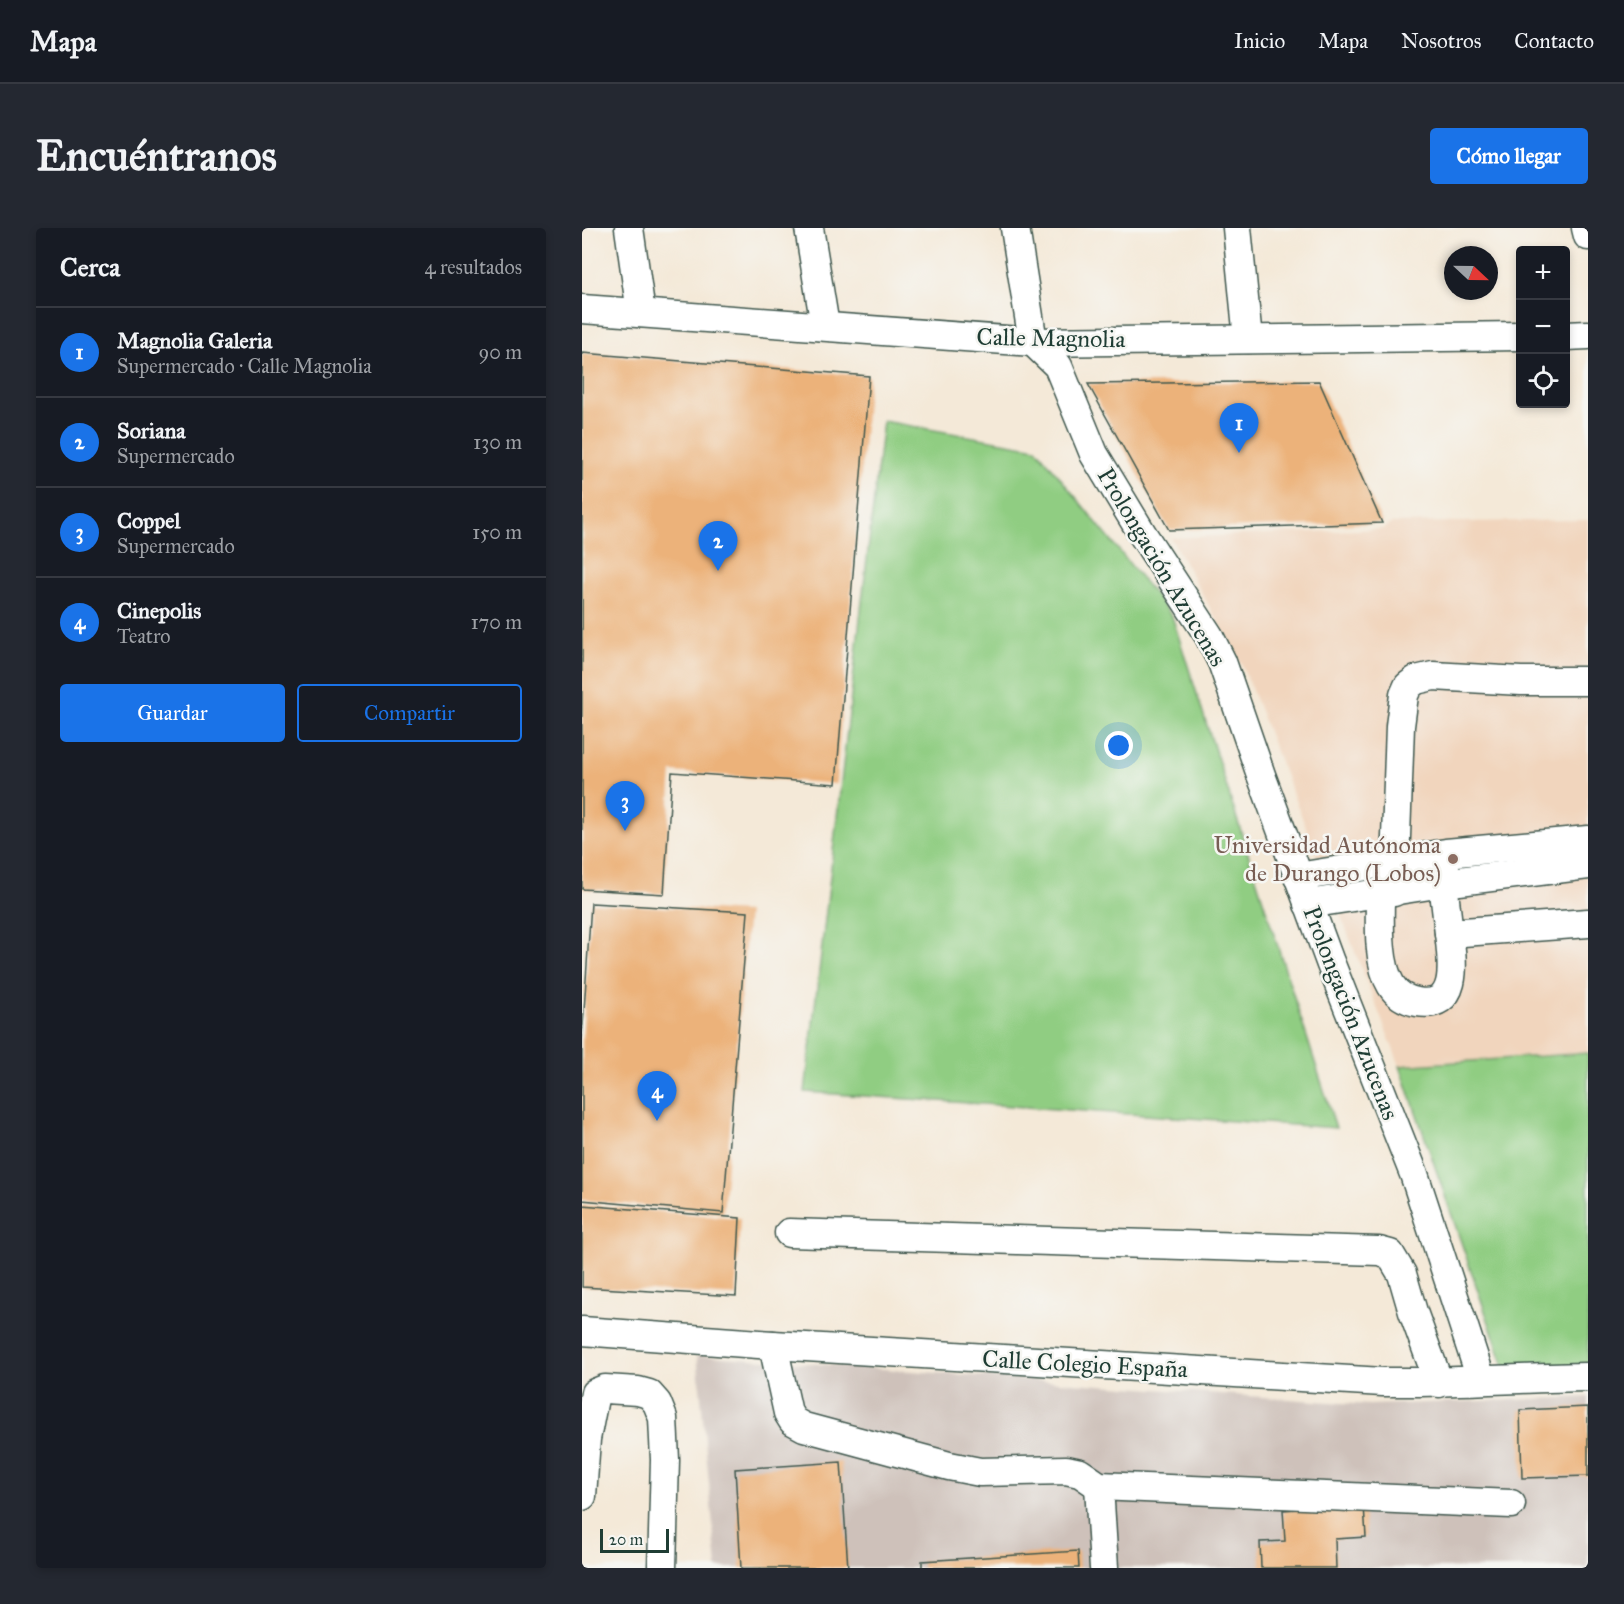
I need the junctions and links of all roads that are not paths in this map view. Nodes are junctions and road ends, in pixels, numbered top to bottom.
1 (629, 228) edge
2 (810, 228) edge
3 (1015, 228) edge
4 (1237, 228) edge
5 (1586, 228) edge
6 (1588, 236) edge
7 (582, 309) edge
8 (641, 313) junction
9 (825, 326) junction
10 (1516, 336) edge
11 (1570, 336) edge
12 (1588, 336) edge
13 (1248, 339) junction
14 (1033, 342) junction
15 (1588, 681) edge
16 (1446, 853) junction
17 (1579, 853) edge
18 (1394, 862) junction
19 (1506, 862) junction
20 (1299, 877) junction
21 (1443, 883) junction
22 (1387, 893) junction
23 (1308, 904) junction
24 (1588, 923) edge
25 (1449, 933) junction
26 (789, 1233) dead end
27 (582, 1330) edge
28 (773, 1345) junction
29 (1588, 1377) edge
30 (1481, 1379) junction
31 (1439, 1383) junction
32 (1099, 1486) junction
33 (582, 1496) edge
34 (1511, 1504) dead end
35 (662, 1568) edge
36 (1104, 1568) edge

1 - 8 street
2 - 9 street
3 - 14 street
4 - 13 street
5 - 6 street
7 - 8 street, Calle Magnolia
8 - 9 street, Calle Magnolia
9 - 14 street, Calle Magnolia
10 - 13 street, Calle Magnolia
11 - 12 street
13 - 14 street, Calle Magnolia
14 - 20 street, Prolongación Azucenas
15 - 18 street
16 - 18 street
16 - 19 street
16 - 21 street
17 - 19 street
18 - 20 street
18 - 22 street
19 - 21 street
20 - 23 street, Prolongación Azucenas
21 - 22 street
21 - 25 street
22 - 23 street
22 - 25 street
23 - 30 street, Prolongación Azucenas
24 - 25 street
26 - 31 street
27 - 28 street, Calle Colegio España
28 - 31 street, Calle Colegio España
28 - 32 street
29 - 30 street, Calle Colegio España
30 - 31 street, Calle Colegio España
32 - 34 street
32 - 36 street
33 - 35 street

